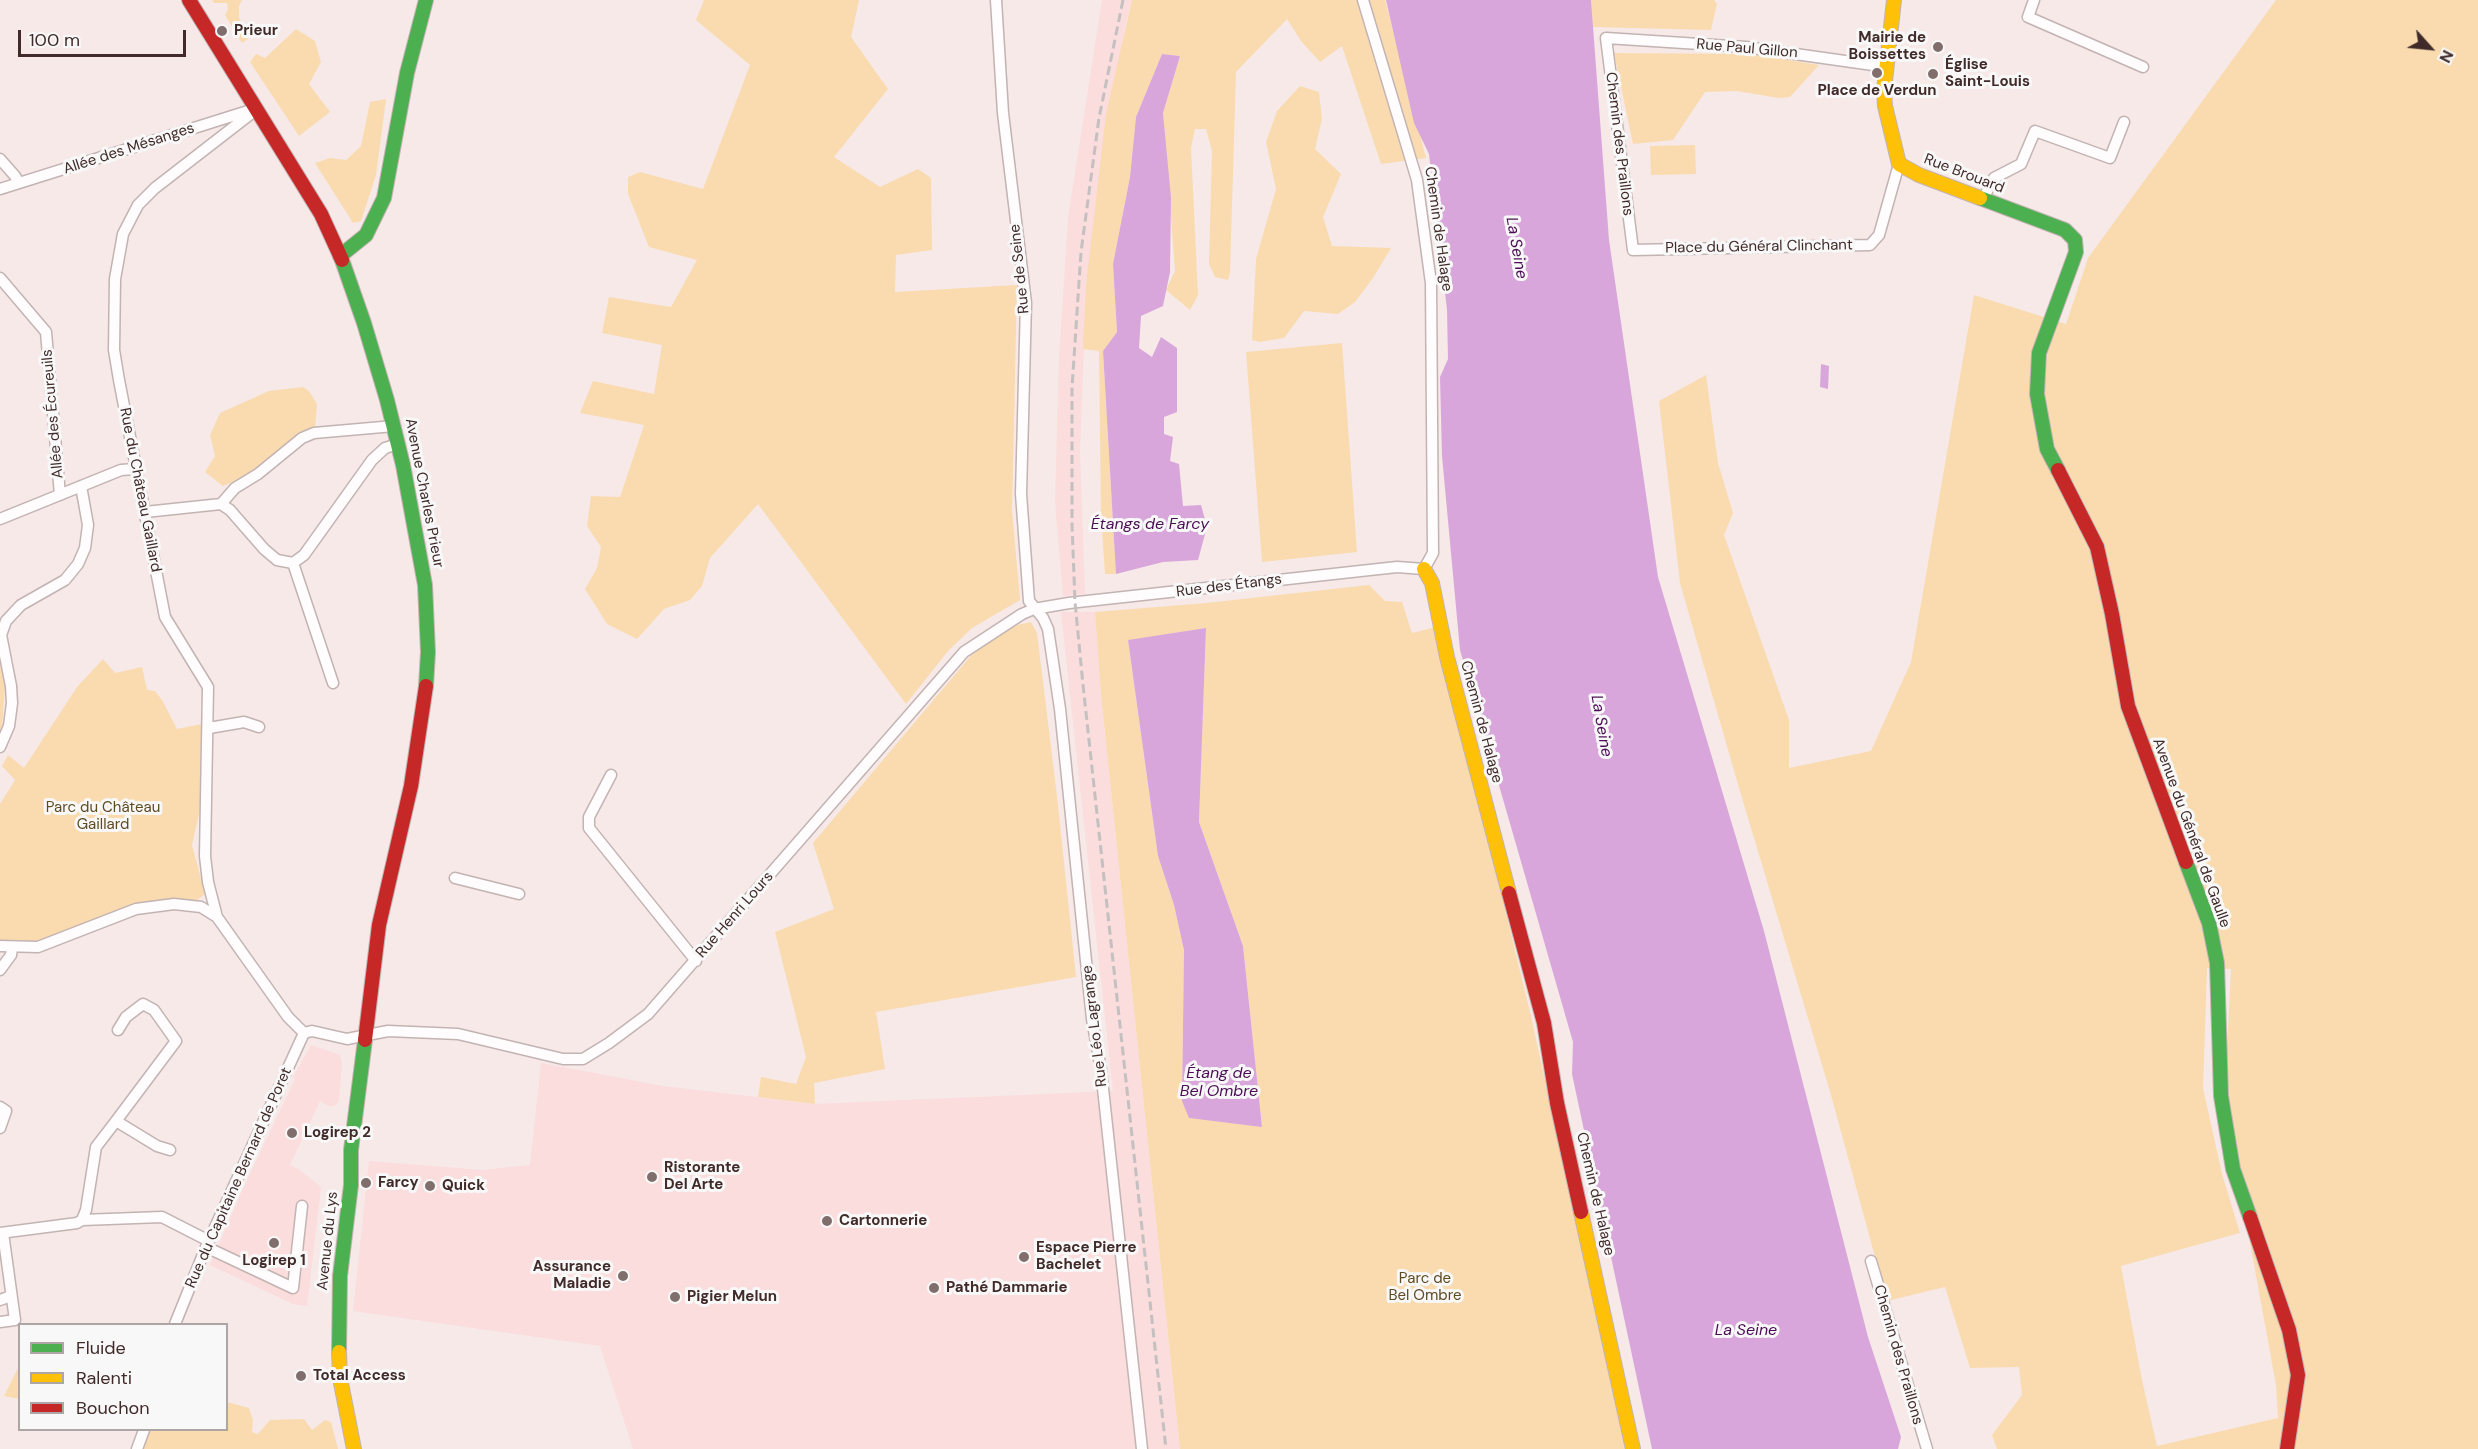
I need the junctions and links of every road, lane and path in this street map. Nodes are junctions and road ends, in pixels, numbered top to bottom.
1 (189, 0) edge
2 (426, 0) edge
3 (996, 0) edge
4 (1363, 0) edge
5 (1894, 0) edge
6 (2034, 0) edge
7 (1606, 38) joint
8 (1887, 67) junction
9 (2143, 67) dead end
10 (257, 108) junction
11 (2124, 122) dead end
12 (0, 159) edge
13 (1899, 164) junction
14 (19, 183) junction
15 (0, 189) edge
16 (1983, 199) junction
17 (2075, 240) joint
18 (1632, 250) joint
19 (340, 256) junction
20 (0, 278) edge
21 (394, 426) junction
22 (398, 444) junction
23 (135, 469) junction
24 (81, 486) junction
25 (60, 495) junction
26 (221, 504) junction
27 (145, 512) junction
28 (0, 519) edge
29 (293, 563) junction
30 (1424, 569) junction
31 (1034, 609) junction
32 (333, 683) dead end
33 (259, 727) dead end
34 (209, 728) junction
35 (0, 747) edge
36 (611, 775) dead end
37 (455, 878) dead end
38 (519, 894) dead end
39 (212, 898) junction
40 (201, 907) junction
41 (218, 917) junction
42 (0, 946) edge
43 (12, 948) junction
44 (696, 961) junction
45 (0, 970) edge
46 (118, 1030) dead end
47 (304, 1034) junction
48 (365, 1036) junction
49 (0, 1107) edge
50 (116, 1121) junction
51 (0, 1128) edge
52 (170, 1150) dead end
53 (302, 1206) dead end
54 (82, 1220) junction
55 (2, 1233) edge
56 (207, 1244) junction
57 (1871, 1262) dead end
58 (11, 1296) junction
59 (0, 1300) edge
60 (0, 1322) edge
61 (176, 1323) edge
62 (144, 1431) edge
63 (137, 1449) edge
64 (354, 1449) edge
65 (1142, 1449) edge
66 (1633, 1449) edge
67 (1926, 1449) edge
68 (2287, 1449) edge

1 - 10 street, Avenue Charles Prieur
2 - 19 street
3 - 31 street, Rue de Seine
4 - 30 street, Chemin de Halage
5 - 8 street
6 - 9 street
7 - 8 street, Rue Paul Gillon
7 - 18 street, Chemin des Praillons
8 - 13 street
10 - 14 street, Allée des Mésanges
10 - 19 street, Avenue Charles Prieur
10 - 23 street, Rue du Château Gaillard
11 - 16 street
12 - 14 street
13 - 16 street, Rue Brouard
13 - 18 street, Place du Général Clinchant
14 - 15 street, Allée des Mésanges
16 - 17 street, Rue Brouard
17 - 68 street, Avenue du Général de Gaulle
19 - 21 street, Avenue Charles Prieur
20 - 25 street, Allée des Écureuils
21 - 22 street, Avenue Charles Prieur
21 - 26 street
22 - 29 street
22 - 48 street, Avenue Charles Prieur
23 - 24 street
23 - 27 street, Rue du Château Gaillard
24 - 25 street
24 - 35 street
25 - 28 street
26 - 27 street
26 - 29 street
27 - 34 street, Rue du Château Gaillard
29 - 32 street
30 - 31 street, Rue des Étangs
30 - 66 street, Chemin de Halage
31 - 44 street, Rue Henri Lours
31 - 65 street, Rue Léo Lagrange
33 - 34 street
34 - 39 street, Rue du Château Gaillard
36 - 44 street
37 - 38 street
39 - 40 street
39 - 41 street, Rue du Château Gaillard
40 - 41 street
40 - 43 street
41 - 47 street
42 - 43 street
43 - 45 street
44 - 48 street, Rue Henri Lours
46 - 50 street
47 - 48 street, Rue Henri Lours
47 - 56 street, Rue du Capitaine Bernard de Poret
48 - 64 street, Avenue du Lys
49 - 51 street
50 - 52 street
50 - 54 street
53 - 56 street
54 - 55 street
54 - 56 street
55 - 58 street
56 - 61 street, Rue du Capitaine Bernard de Poret
57 - 67 street, Chemin des Praillons
58 - 59 street
58 - 60 street
62 - 63 street

